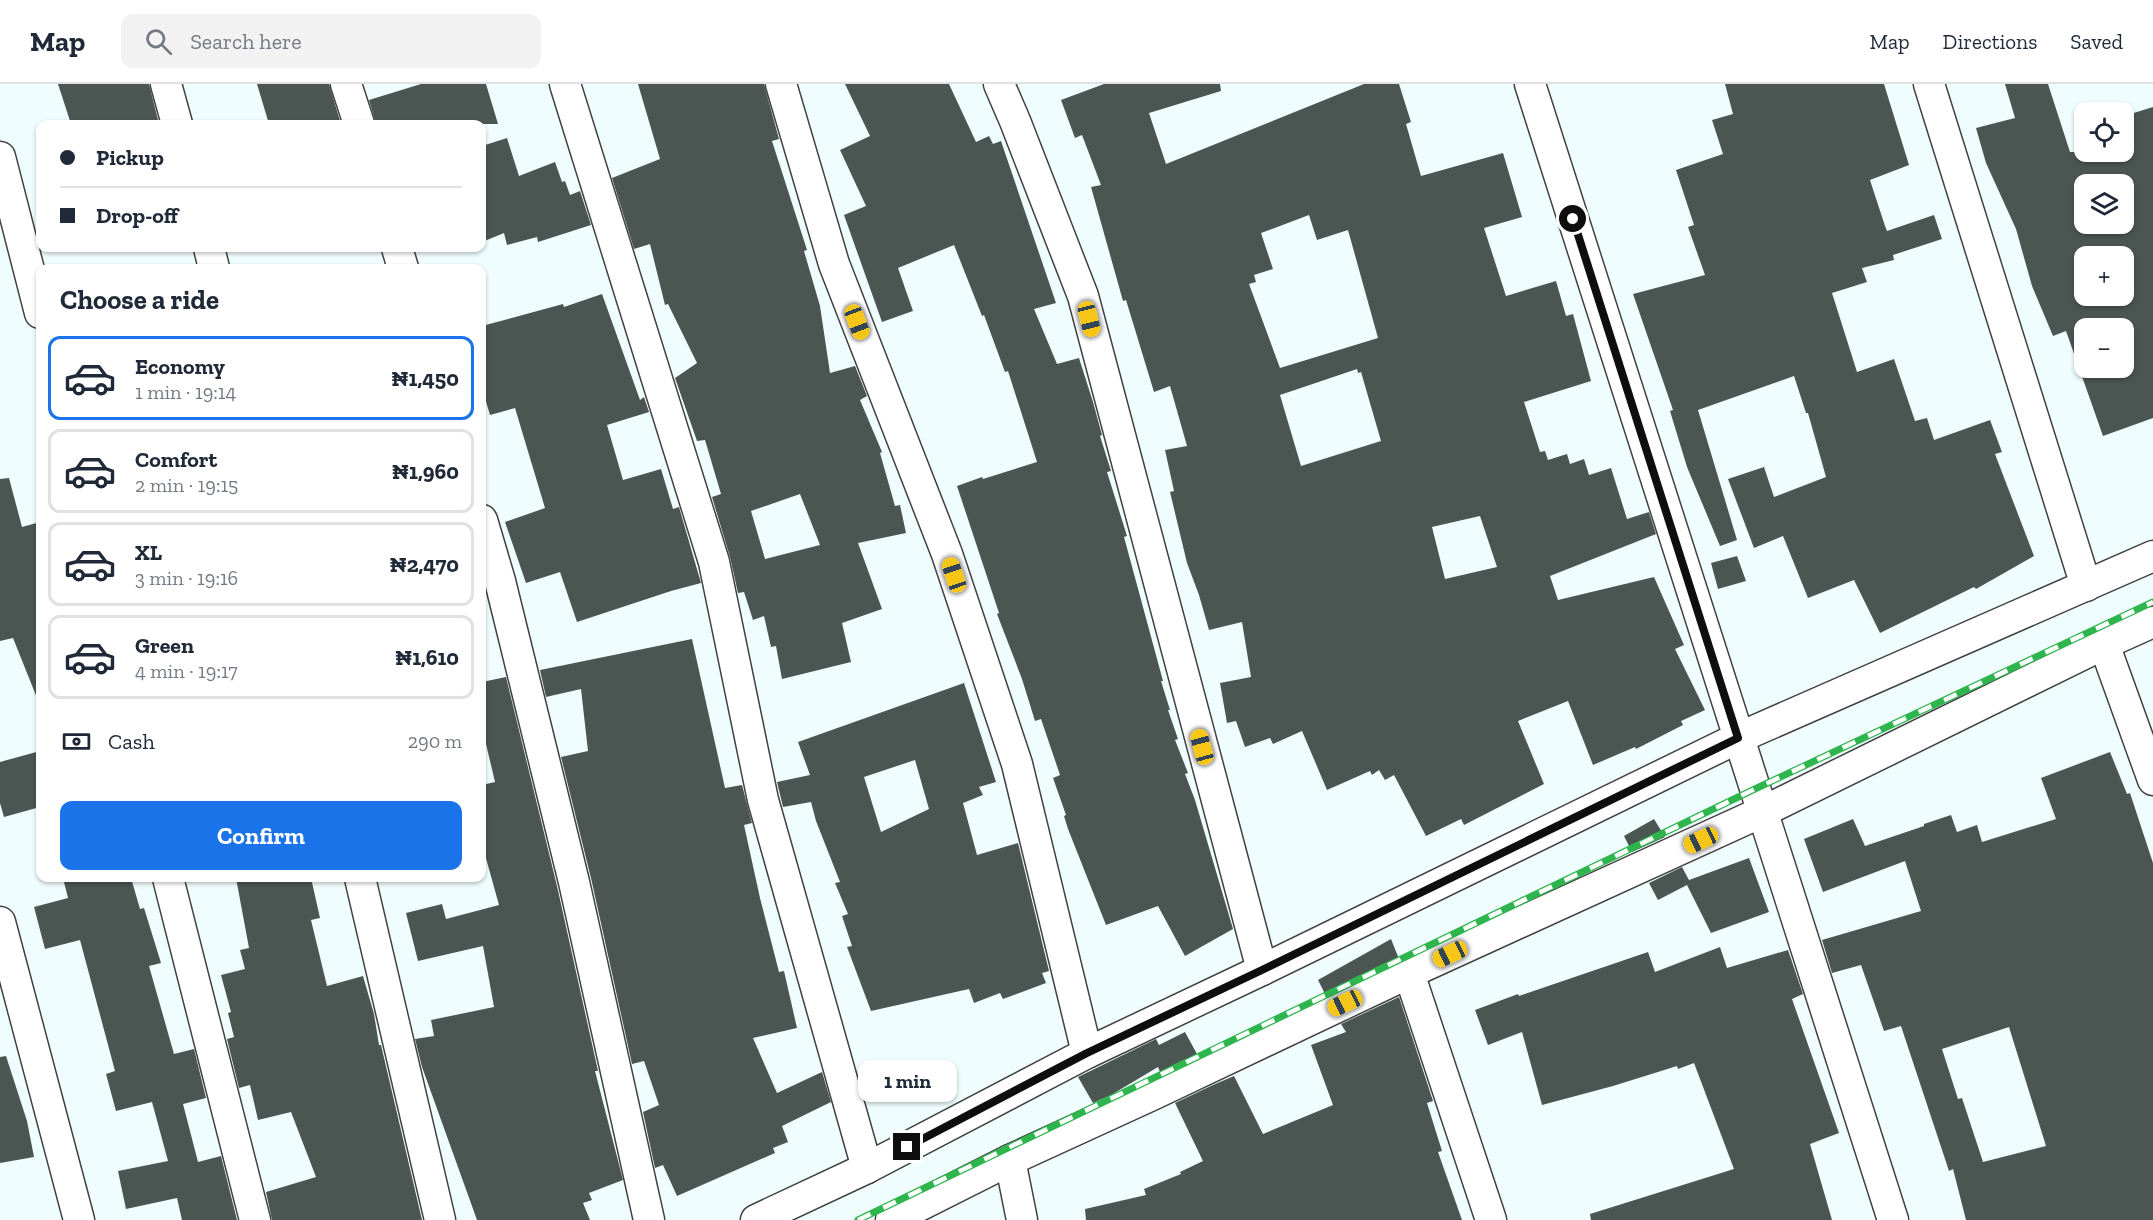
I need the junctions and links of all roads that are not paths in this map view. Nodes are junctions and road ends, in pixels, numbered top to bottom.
1 (166, 84) edge
2 (346, 84) edge
3 (565, 84) edge
4 (781, 84) edge
5 (999, 84) edge
6 (1530, 84) edge
7 (1929, 84) edge
8 (176, 120) edge
9 (358, 120) edge
10 (0, 157) edge
11 (36, 297) edge
12 (486, 534) edge
13 (2153, 556) edge
14 (2086, 586) junction
15 (2153, 622) edge
16 (2104, 644) junction
17 (1738, 738) junction
18 (2153, 780) edge
19 (1764, 811) junction
20 (169, 882) edge
21 (361, 882) edge
22 (0, 922) edge
23 (1262, 970) junction
24 (1408, 973) junction
25 (1087, 1053) junction
26 (1010, 1160) junction
27 (867, 1168) junction
28 (79, 1220) edge
29 (255, 1220) edge
30 (440, 1220) edge
31 (649, 1220) edge
32 (756, 1220) edge
33 (891, 1220) edge
34 (1022, 1220) edge
35 (1491, 1220) edge
36 (1893, 1220) edge

1 - 8 street
2 - 9 street
3 - 27 street
4 - 25 street
5 - 23 street
6 - 17 street
7 - 14 street
10 - 11 street
12 - 31 street
13 - 14 street
14 - 17 street
15 - 16 street
16 - 18 street
16 - 19 street
17 - 19 street
17 - 23 street
19 - 24 street
19 - 36 street
20 - 29 street
21 - 30 street
22 - 28 street
23 - 25 street
24 - 26 street
24 - 35 street
25 - 27 street
26 - 33 street
26 - 34 street
27 - 32 street

